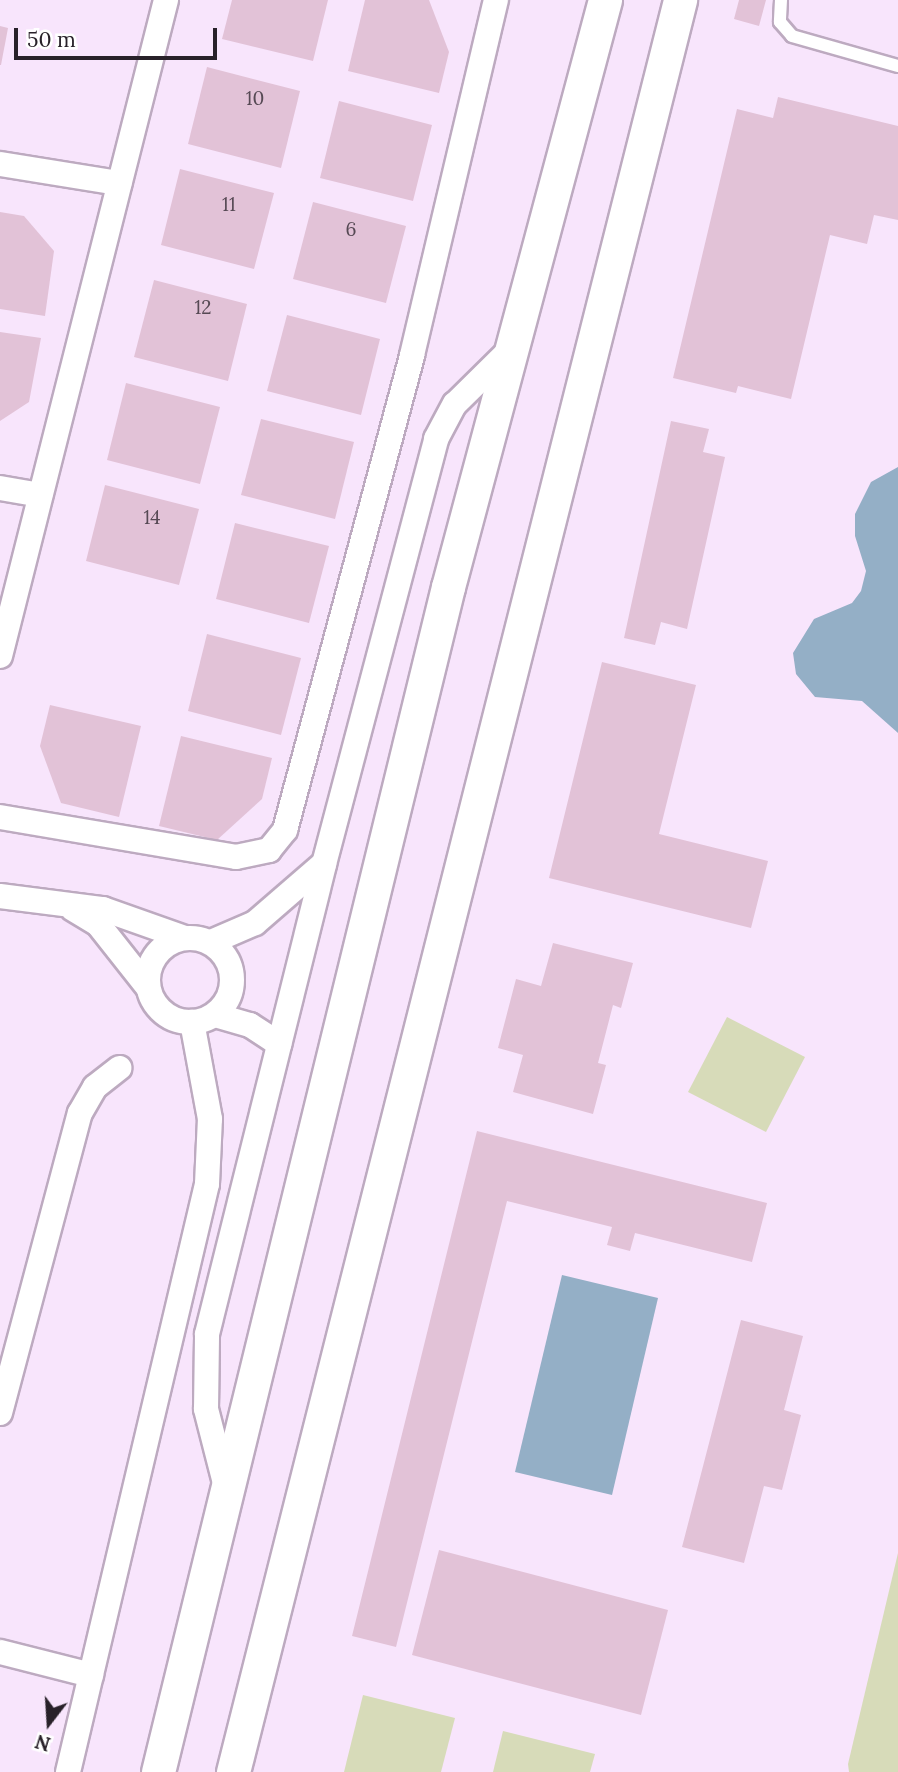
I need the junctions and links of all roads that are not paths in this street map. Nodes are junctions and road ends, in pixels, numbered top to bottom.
1 (166, 0) edge
2 (496, 0) edge
3 (604, 0) edge
4 (680, 0) edge
5 (781, 0) edge
6 (898, 66) edge
7 (0, 164) edge
8 (118, 183) junction
9 (512, 348) junction
10 (0, 488) edge
11 (40, 495) junction
12 (0, 656) edge
13 (0, 817) edge
14 (324, 864) junction
15 (0, 896) edge
16 (72, 909) junction
17 (186, 938) junction
18 (211, 942) junction
19 (147, 986) junction
20 (204, 1019) junction
21 (279, 1044) junction
22 (119, 1068) dead end
23 (0, 1413) edge
24 (226, 1487) junction
25 (0, 1652) edge
26 (91, 1675) junction
27 (68, 1772) edge
28 (158, 1772) edge
29 (233, 1772) edge

1 - 8 street
2 - 13 street
3 - 9 main road
4 - 29 main road
5 - 6 lane
7 - 8 street
8 - 11 street
9 - 14 street
9 - 24 main road
10 - 11 street
11 - 12 street
14 - 18 street
14 - 21 street
15 - 16 street
16 - 17 street
16 - 19 street
17 - 18 street
17 - 19 street
18 - 20 street
19 - 20 street
20 - 21 street
20 - 26 street
21 - 24 street
22 - 23 street
24 - 28 main road
25 - 26 street
26 - 27 street

